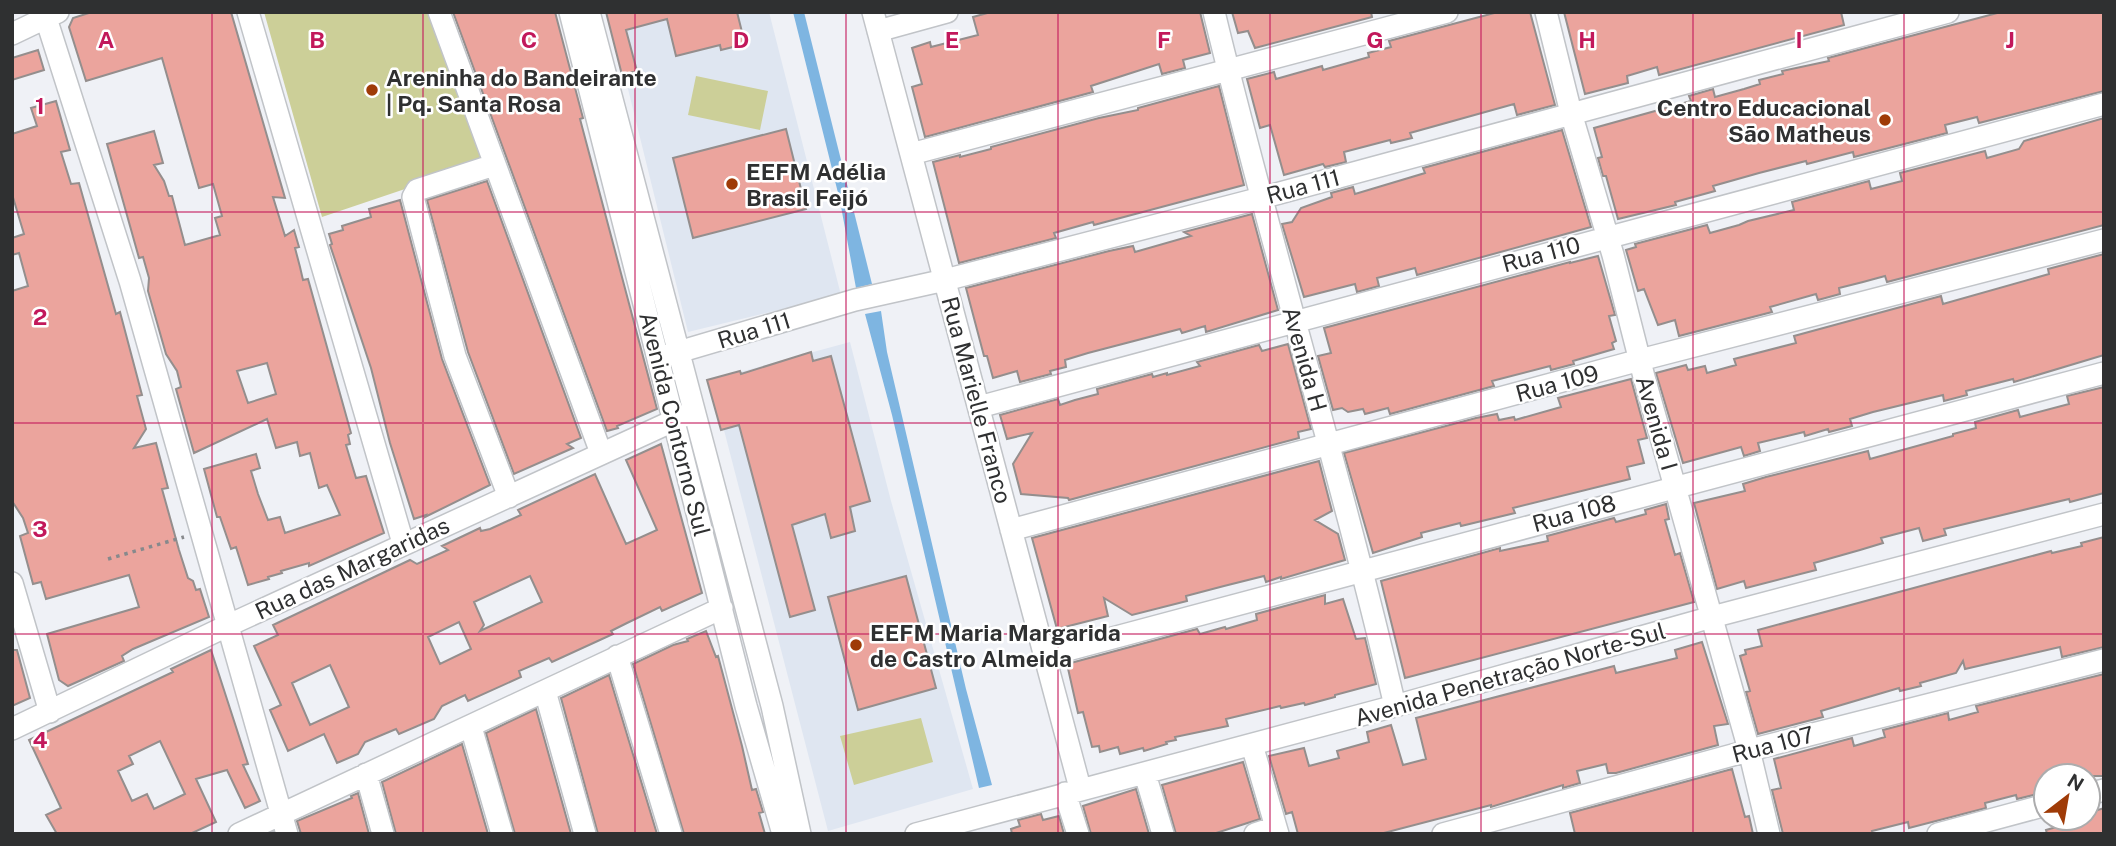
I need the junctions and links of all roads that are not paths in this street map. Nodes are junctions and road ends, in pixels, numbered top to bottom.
1 (248, 12) edge
2 (439, 12) edge
3 (570, 12) edge
4 (589, 12) edge
5 (947, 12) edge
6 (1214, 12) edge
7 (1447, 12) edge
8 (1546, 12) edge
9 (1948, 12) edge
10 (49, 14) edge
11 (876, 22) edge
12 (12, 34) edge
13 (1228, 70) junction
14 (2104, 104) edge
15 (1571, 113) junction
16 (911, 154) junction
17 (494, 166) junction
18 (1261, 198) junction
19 (1607, 236) junction
20 (2104, 240) edge
21 (945, 280) junction
22 (1294, 322) junction
23 (668, 356) junction
24 (1640, 360) junction
25 (2104, 373) edge
26 (979, 407) junction
27 (683, 416) junction
28 (1329, 445) junction
29 (601, 453) junction
30 (1675, 486) junction
31 (509, 497) junction
32 (2104, 514) edge
33 (1011, 530) junction
34 (403, 543) junction
35 (1363, 570) junction
36 (12, 583) edge
37 (722, 608) junction
38 (1712, 617) junction
39 (229, 625) junction
40 (617, 656) junction
41 (1045, 656) junction
42 (2104, 660) edge
43 (545, 691) junction
44 (1395, 706) junction
45 (50, 712) junction
46 (471, 727) junction
47 (12, 729) edge
48 (1252, 745) junction
49 (1749, 750) junction
50 (366, 774) junction
51 (1145, 774) junction
52 (1073, 791) junction
53 (2032, 809) edge
54 (285, 824) edge
55 (1277, 830) edge
56 (239, 834) edge
57 (383, 834) edge
58 (502, 834) edge
59 (585, 834) edge
60 (671, 834) edge
61 (783, 834) edge
62 (800, 834) edge
63 (916, 834) edge
64 (1078, 834) edge
65 (1163, 834) edge
66 (1255, 834) edge
67 (1443, 834) edge
68 (1769, 834) edge
69 (1938, 834) edge

1 - 34 street
2 - 17 street
3 - 23 street, Avenida Contorno Sul
4 - 23 street, Avenida Contorno Sul
5 - 11 street
6 - 13 street, Avenida H
7 - 13 street
8 - 15 street, Avenida I
9 - 15 street, Rua 111
10 - 12 street
10 - 39 street
11 - 16 street, Rua Marielle Franco
13 - 16 street
13 - 18 street, Avenida H
14 - 19 street, Rua 110
15 - 18 street, Rua 111
15 - 19 street, Avenida I
16 - 21 street, Rua Marielle Franco
17 - 29 street
17 - 31 street
18 - 21 street, Rua 111
18 - 22 street, Avenida H
19 - 22 street, Rua 110
19 - 24 street, Avenida I
20 - 24 street, Rua 109
21 - 23 street, Rua 111
21 - 26 street, Rua Marielle Franco
22 - 26 street, Rua 110
22 - 28 street, Avenida H
23 - 27 street, Avenida Contorno Sul
24 - 28 street, Rua 109
24 - 30 street, Avenida I
25 - 30 street, Rua 108
26 - 33 street, Rua Marielle Franco
27 - 29 street, Rua das Margaridas
27 - 37 street, Avenida Contorno Sul
27 - 62 street, Avenida Contorno Sul
28 - 33 street, Rua 109
28 - 35 street, Avenida H
29 - 31 street, Rua das Margaridas
30 - 35 street, Rua 108
30 - 38 street, Avenida I
31 - 34 street, Rua das Margaridas
32 - 38 street, Avenida Penetração Norte-Sul
33 - 41 street, Rua Marielle Franco
34 - 39 street, Rua das Margaridas
35 - 41 street, Rua 108
35 - 44 street, Avenida H
36 - 45 street
37 - 40 street
37 - 61 street, Avenida Contorno Sul
38 - 44 street, Avenida Penetração Norte-Sul
38 - 49 street, Avenida I
39 - 45 street, Rua das Margaridas
39 - 54 street
40 - 43 street
40 - 60 street
41 - 52 street, Rua Marielle Franco
42 - 49 street, Rua 107
43 - 46 street
43 - 59 street
44 - 48 street, Avenida Penetração Norte-Sul
45 - 47 street, Rua das Margaridas
46 - 50 street
46 - 58 street
48 - 51 street, Avenida Penetração Norte-Sul
48 - 55 street
49 - 67 street, Rua 107
49 - 68 street, Avenida I
50 - 54 street
50 - 57 street
51 - 52 street, Avenida Penetração Norte-Sul
51 - 65 street
52 - 63 street, Avenida Penetração Norte-Sul
52 - 64 street, Rua Marielle Franco
53 - 69 street
54 - 56 street
55 - 66 street

